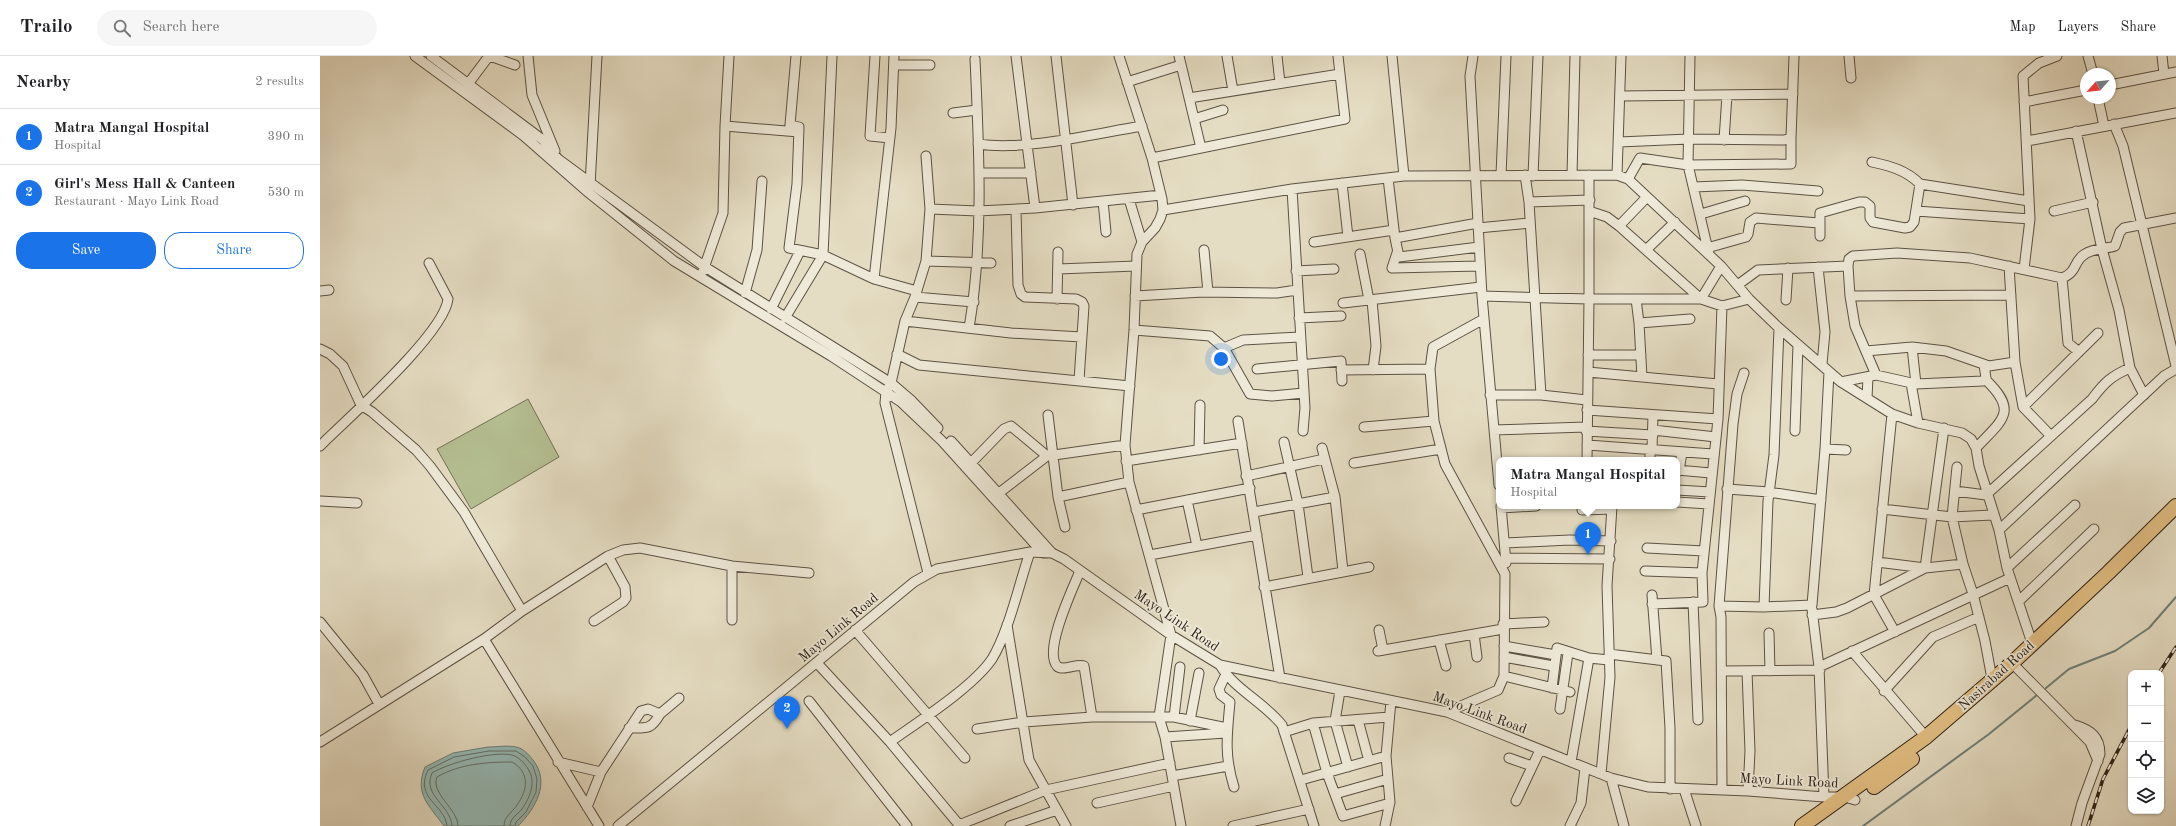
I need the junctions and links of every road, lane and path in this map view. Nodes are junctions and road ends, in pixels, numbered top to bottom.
1 (415, 56) edge
2 (490, 56) edge
3 (528, 56) edge
4 (597, 56) edge
5 (729, 56) edge
6 (796, 56) edge
7 (832, 56) edge
8 (875, 56) edge
9 (1016, 56) edge
10 (1056, 56) edge
11 (1119, 56) edge
12 (1227, 56) edge
13 (1277, 56) edge
14 (1338, 56) edge
15 (1392, 56) edge
16 (1473, 56) edge
17 (1506, 56) edge
18 (1538, 56) edge
19 (1575, 56) edge
20 (1620, 56) edge
21 (1690, 56) edge
22 (1794, 56) edge
23 (1849, 56) edge
24 (2057, 56) edge
25 (2088, 56) edge
26 (2162, 56) edge
27 (429, 58) edge
28 (975, 59) dead end
29 (894, 61) edge
30 (1180, 61) edge
31 (515, 65) dead end
32 (930, 65) dead end
33 (2091, 68) edge
34 (2176, 72) edge
35 (1340, 74) junction
36 (2164, 74) junction
37 (1851, 78) dead end
38 (1127, 82) junction
39 (1280, 83) junction
40 (468, 84) junction
41 (2116, 84) edge
42 (1233, 91) junction
43 (2080, 91) edge
44 (1793, 94) junction
45 (1690, 95) junction
46 (1727, 95) junction
47 (1620, 96) junction
48 (1189, 98) junction
49 (2024, 102) junction
50 (2099, 104) edge
51 (977, 110) junction
52 (1223, 110) dead end
53 (953, 112) dead end
54 (2176, 113) edge
55 (1194, 119) junction
56 (2114, 124) junction
57 (725, 126) junction
58 (1142, 126) junction
59 (2104, 126) junction
60 (2076, 131) junction
61 (799, 132) junction
62 (890, 138) junction
63 (1066, 138) junction
64 (1791, 138) junction
65 (1689, 139) junction
66 (1724, 140) junction
67 (2026, 141) junction
68 (1619, 142) junction
69 (978, 144) junction
70 (1027, 144) junction
71 (1201, 148) junction
72 (926, 156) dead end
73 (1152, 158) junction
74 (557, 161) junction
75 (1872, 162) dead end
76 (1688, 165) junction
77 (979, 173) junction
78 (1031, 173) junction
79 (1474, 175) junction
80 (1501, 175) junction
81 (1572, 175) junction
82 (1589, 175) junction
83 (1617, 175) junction
84 (1404, 176) junction
85 (1529, 176) junction
86 (1388, 178) junction
87 (1628, 179) junction
88 (762, 181) dead end
89 (590, 182) junction
90 (1342, 183) junction
91 (1920, 184) junction
92 (1694, 187) junction
93 (1292, 189) junction
94 (1818, 191) dead end
95 (589, 193) junction
96 (1161, 195) junction
97 (1647, 197) junction
98 (1129, 199) junction
99 (1590, 200) junction
100 (1103, 201) junction
101 (1745, 201) dead end
102 (2029, 201) junction
103 (1529, 202) junction
104 (2093, 202) junction
105 (1073, 205) junction
106 (1035, 208) junction
107 (930, 209) junction
108 (1016, 210) junction
109 (1163, 210) junction
110 (978, 211) junction
111 (1589, 211) junction
112 (1916, 211) junction
113 (2054, 211) dead end
114 (1701, 214) junction
115 (2176, 218) edge
116 (2030, 219) junction
117 (1675, 222) junction
118 (1530, 223) junction
119 (1819, 223) junction
120 (2141, 225) junction
121 (1478, 226) junction
122 (1619, 226) junction
123 (1106, 232) dead end
124 (1394, 234) junction
125 (1820, 236) dead end
126 (1348, 237) junction
127 (1142, 242) junction
128 (1314, 242) dead end
129 (1479, 247) junction
130 (2102, 249) junction
131 (1204, 250) dead end
132 (1646, 250) junction
133 (800, 251) junction
134 (1708, 251) junction
135 (1058, 252) dead end
136 (1397, 253) junction
137 (1360, 254) dead end
138 (823, 255) junction
139 (926, 261) junction
140 (976, 262) junction
141 (429, 263) dead end
142 (991, 263) dead end
143 (1136, 266) junction
144 (1479, 266) junction
145 (1721, 266) junction
146 (1848, 266) junction
147 (2008, 266) junction
148 (705, 267) junction
149 (1818, 267) junction
150 (1788, 268) junction
151 (1058, 269) junction
152 (1334, 269) dead end
153 (2024, 269) junction
154 (1296, 271) junction
155 (700, 278) junction
156 (2062, 278) junction
157 (874, 279) junction
158 (1739, 284) junction
159 (1481, 287) junction
160 (1297, 290) junction
161 (1208, 292) junction
162 (745, 293) junction
163 (916, 294) junction
164 (2011, 295) junction
165 (1135, 296) junction
166 (1482, 296) junction
167 (1850, 296) junction
168 (1536, 297) junction
169 (1058, 299) junction
170 (1588, 299) junction
171 (1636, 299) junction
172 (1701, 299) junction
173 (1749, 299) junction
174 (1370, 300) junction
175 (1786, 300) dead end
176 (974, 302) junction
177 (1343, 303) dead end
178 (1722, 306) junction
179 (770, 309) junction
180 (1341, 316) dead end
181 (785, 318) junction
182 (1299, 318) junction
183 (1690, 319) dead end
184 (1482, 320) junction
185 (905, 321) junction
186 (1639, 323) junction
187 (969, 328) junction
188 (1779, 328) junction
189 (1134, 330) junction
190 (2098, 333) dead end
191 (1082, 337) junction
192 (1300, 337) junction
193 (1798, 345) junction
194 (1912, 347) junction
195 (1224, 348) junction
196 (320, 349) edge
197 (1866, 351) junction
198 (2079, 352) junction
199 (897, 354) junction
200 (1588, 354) junction
201 (1641, 355) junction
202 (2015, 362) junction
203 (1822, 364) junction
204 (1302, 365) junction
205 (1984, 365) junction
206 (2130, 368) junction
207 (2176, 368) edge
208 (1257, 369) dead end
209 (1430, 369) junction
210 (1341, 370) junction
211 (1373, 370) junction
212 (1588, 372) junction
213 (1829, 372) junction
214 (1744, 373) dead end
215 (1642, 376) junction
216 (1872, 376) junction
217 (1079, 380) junction
218 (1986, 380) junction
219 (1342, 381) dead end
220 (1841, 382) junction
221 (891, 383) junction
222 (1914, 383) junction
223 (1718, 384) junction
224 (1130, 386) junction
225 (886, 392) junction
226 (1304, 393) junction
227 (1490, 395) junction
228 (2144, 395) junction
229 (1541, 396) junction
230 (1867, 398) junction
231 (1587, 400) junction
232 (361, 405) junction
233 (1200, 405) dead end
234 (2023, 407) junction
235 (1587, 410) junction
236 (1892, 414) junction
237 (1048, 415) dead end
238 (1653, 415) junction
239 (1718, 419) junction
240 (1238, 421) dead end
241 (1434, 421) junction
242 (1918, 423) junction
243 (1364, 427) dead end
244 (1944, 428) junction
245 (1586, 429) junction
246 (1494, 430) junction
247 (1795, 430) dead end
248 (1303, 431) dead end
249 (1653, 433) junction
250 (2051, 436) junction
251 (1716, 437) junction
252 (1284, 442) dead end
253 (1242, 443) junction
254 (1125, 445) junction
255 (1587, 445) junction
256 (320, 446) edge
257 (1322, 448) dead end
258 (1976, 448) junction
259 (1441, 449) junction
260 (1825, 449) junction
261 (1199, 450) junction
262 (1651, 450) junction
263 (1846, 450) dead end
264 (1682, 452) junction
265 (1713, 454) junction
266 (1050, 456) junction
267 (1497, 457) edge
268 (1587, 457) edge
269 (1650, 457) edge
270 (1324, 460) junction
271 (1126, 461) junction
272 (1680, 461) edge
273 (971, 463) junction
274 (1354, 463) dead end
275 (1289, 467) junction
276 (1957, 467) dead end
277 (1680, 470) edge
278 (1712, 473) junction
279 (1246, 476) junction
280 (1129, 482) junction
281 (1250, 488) junction
282 (1710, 489) junction
283 (1680, 490) edge
284 (1727, 490) junction
285 (1955, 491) junction
286 (1769, 492) junction
287 (999, 493) junction
288 (1986, 495) junction
289 (1058, 497) junction
290 (1335, 498) junction
291 (1187, 500) junction
292 (1821, 500) junction
293 (320, 501) edge
294 (1680, 502) edge
295 (357, 503) dead end
296 (1298, 504) junction
297 (1708, 504) junction
298 (2075, 505) dead end
299 (2176, 506) edge
300 (1501, 509) edge
301 (1597, 509) edge
302 (1612, 509) edge
303 (1882, 509) junction
304 (1136, 510) junction
305 (1582, 510) dead end
306 (1254, 512) junction
307 (1933, 515) junction
308 (1992, 515) junction
309 (1952, 517) junction
310 (2176, 520) edge
311 (1065, 527) dead end
312 (2094, 529) dead end
313 (1998, 530) junction
314 (1258, 535) junction
315 (1504, 539) junction
316 (1487, 541) junction
317 (1611, 541) junction
318 (1197, 546) junction
319 (1646, 548) dead end
320 (1704, 551) junction
321 (1030, 552) junction
322 (1047, 553) junction
323 (1150, 555) junction
324 (608, 556) junction
325 (1506, 558) junction
326 (1610, 559) junction
327 (1877, 562) junction
328 (1963, 564) junction
329 (732, 566) junction
330 (1369, 567) dead end
331 (1925, 568) junction
332 (2007, 568) junction
333 (1080, 571) junction
334 (1343, 571) junction
335 (1645, 571) dead end
336 (810, 573) dead end
337 (928, 573) junction
338 (1702, 573) junction
339 (1505, 574) junction
340 (1308, 578) junction
341 (2010, 578) junction
342 (1264, 587) junction
343 (1973, 594) junction
344 (1874, 595) junction
345 (2019, 601) junction
346 (1693, 602) junction
347 (1703, 602) junction
348 (1720, 602) junction
349 (1812, 605) junction
350 (1764, 607) junction
351 (522, 611) junction
352 (1812, 615) junction
353 (1979, 617) junction
354 (732, 620) dead end
355 (594, 621) dead end
356 (320, 622) edge
357 (1544, 622) dead end
358 (1007, 624) junction
359 (1503, 626) junction
360 (855, 630) junction
361 (1379, 630) dead end
362 (1895, 632) junction
363 (1769, 633) dead end
364 (1474, 634) junction
365 (1171, 635) junction
366 (484, 639) junction
367 (1439, 640) junction
368 (2032, 643) junction
369 (1504, 646) junction
370 (1852, 651) junction
371 (1568, 653) junction
372 (1556, 656) junction
373 (1477, 657) dead end
374 (1504, 657) junction
375 (1609, 657) junction
376 (1589, 658) junction
377 (1657, 660) junction
378 (817, 663) junction
379 (1220, 665) junction
380 (2014, 665) junction
381 (1446, 666) dead end
382 (1554, 666) junction
383 (1180, 667) dead end
384 (1820, 668) junction
385 (1747, 670) junction
386 (1770, 670) junction
387 (1722, 671) junction
388 (1199, 673) dead end
389 (1504, 676) junction
390 (1280, 678) junction
391 (1992, 679) junction
392 (1222, 681) junction
393 (1561, 690) junction
394 (1340, 691) junction
395 (1884, 691) junction
396 (679, 698) dead end
397 (810, 701) dead end
398 (1391, 701) junction
399 (379, 704) junction
400 (1560, 709) dead end
401 (1447, 712) junction
402 (660, 714) junction
403 (928, 715) junction
404 (1159, 717) junction
405 (1174, 717) junction
406 (1389, 717) junction
407 (1092, 718) junction
408 (1358, 720) junction
409 (1698, 720) dead end
410 (1190, 721) junction
411 (1335, 721) junction
412 (1024, 722) junction
413 (1313, 724) junction
414 (629, 728) junction
415 (977, 729) dead end
416 (1227, 730) junction
417 (1284, 732) junction
418 (1165, 737) junction
419 (1926, 737) junction
420 (320, 742) edge
421 (890, 742) junction
422 (1540, 750) junction
423 (1386, 756) junction
424 (966, 758) dead end
425 (1509, 758) dead end
426 (1369, 760) junction
427 (558, 762) junction
428 (1571, 762) junction
429 (1170, 763) junction
430 (1228, 766) junction
431 (1532, 766) junction
432 (1348, 767) junction
433 (1585, 768) junction
434 (601, 772) junction
435 (1327, 773) junction
436 (1602, 774) junction
437 (1172, 776) junction
438 (1611, 778) junction
439 (1388, 779) junction
440 (1301, 780) junction
441 (1174, 786) junction
442 (1234, 788) dead end
443 (1670, 789) junction
444 (1684, 789) junction
445 (1046, 790) junction
446 (1722, 790) junction
447 (1748, 791) junction
448 (1335, 794) junction
449 (1824, 798) junction
450 (1850, 798) junction
451 (1516, 801) dead end
452 (1097, 803) dead end
453 (1390, 803) junction
454 (587, 807) junction
455 (1309, 809) junction
456 (1057, 810) junction
457 (1179, 825) edge
458 (599, 826) edge
459 (618, 826) edge
460 (907, 826) edge
461 (960, 826) edge
462 (1010, 826) edge
463 (1066, 826) edge
464 (1233, 826) edge
465 (1314, 826) edge
466 (1385, 826) edge
467 (1570, 826) edge
468 (1624, 826) edge
469 (1696, 826) edge
470 (1802, 826) edge
471 (1816, 826) edge
472 (2076, 826) edge

1 - 27 street
2 - 31 street
2 - 40 street
3 - 74 street
4 - 89 street
5 - 57 street
6 - 61 street
7 - 138 street
8 - 62 street
9 - 70 street
10 - 63 street
11 - 38 street
12 - 42 street
13 - 39 street
14 - 35 street
15 - 84 street
16 - 79 street
17 - 80 street
18 - 85 street
19 - 81 street
20 - 47 street
21 - 45 street
22 - 44 street
23 - 37 street
24 - 49 street
25 - 33 street
26 - 36 street
27 - 40 street
27 - 74 street
28 - 51 street
29 - 32 street
29 - 62 street
30 - 38 street
30 - 48 street
34 - 36 street
35 - 39 street
35 - 71 street
36 - 41 street
38 - 58 street
39 - 42 street
40 - 74 street
42 - 48 street
43 - 49 street
44 - 46 street
44 - 64 street
45 - 46 street
45 - 47 street
45 - 65 street
46 - 66 street
47 - 68 street
48 - 55 street
49 - 67 street
50 - 59 street
51 - 53 street
51 - 69 street
52 - 55 street
54 - 56 street
55 - 71 street
56 - 59 street
56 - 120 street
57 - 61 street
57 - 148 street
58 - 63 street
58 - 73 street
59 - 60 street
60 - 67 street
60 - 104 street
61 - 133 street
62 - 157 street
63 - 70 street
63 - 105 street
64 - 66 street
64 - 76 street
65 - 66 street
65 - 68 street
65 - 76 street
67 - 102 street
68 - 83 street
69 - 70 street
69 - 77 street
70 - 78 street
71 - 73 street
72 - 107 street
73 - 96 street
74 - 89 street
74 - 95 street
75 - 91 street
76 - 87 street
76 - 92 street
77 - 78 street
77 - 110 street
78 - 106 street
79 - 80 street
79 - 84 street
79 - 121 street
80 - 85 street
81 - 82 street
81 - 85 street
82 - 83 street
82 - 99 street
83 - 87 street
84 - 86 street
85 - 103 street
86 - 90 street
86 - 124 street
87 - 97 street
88 - 162 street
89 - 95 street
89 - 148 street
90 - 93 street
90 - 126 street
91 - 102 street
91 - 112 street
92 - 94 street
92 - 114 street
93 - 109 street
93 - 154 street
95 - 155 street
96 - 98 street
96 - 109 street
97 - 117 street
97 - 122 street
98 - 100 street
98 - 127 street
99 - 103 street
99 - 111 street
100 - 105 street
100 - 123 street
101 - 114 street
102 - 116 street
103 - 118 street
104 - 113 street
104 - 130 street
105 - 106 street
106 - 108 street
107 - 110 street
107 - 139 street
108 - 110 street
108 - 169 street
109 - 127 street
110 - 140 street
111 - 122 street
111 - 170 street
112 - 116 street
112 - 119 street
114 - 134 street
115 - 120 street
116 - 153 street
117 - 132 street
117 - 134 street
118 - 121 street
118 - 168 street
119 - 125 street
119 - 134 street
120 - 130 street
120 - 207 street
121 - 124 street
121 - 129 street
122 - 132 street
124 - 126 street
124 - 136 street
126 - 128 street
127 - 143 street
129 - 136 street
129 - 144 street
130 - 156 street
130 - 206 street
131 - 161 street
132 - 172 street
133 - 138 street
133 - 179 street
134 - 145 street
135 - 151 street
136 - 144 street
137 - 174 street
138 - 157 street
138 - 181 street
139 - 140 street
139 - 163 street
140 - 142 street
140 - 176 street
141 - 232 street
143 - 151 street
143 - 165 street
144 - 159 street
145 - 158 street
145 - 172 street
146 - 147 street
146 - 149 street
146 - 167 street
147 - 153 street
147 - 164 street
148 - 155 street
148 - 162 street
149 - 150 street
149 - 203 street
150 - 158 street
150 - 175 street
151 - 169 street
152 - 154 street
153 - 156 street
154 - 160 street
155 - 225 street
156 - 198 street
157 - 163 street
158 - 173 street
159 - 166 street
159 - 174 street
160 - 161 street
160 - 182 street
161 - 165 street
162 - 179 street
163 - 176 street
163 - 185 street
164 - 167 street
164 - 202 street
165 - 189 street
166 - 168 street
166 - 184 street
167 - 197 street
168 - 170 street
168 - 229 street
169 - 191 street
170 - 171 street
170 - 200 street
171 - 172 street
171 - 186 street
172 - 178 street
173 - 178 street
173 - 188 street
174 - 177 street
174 - 211 street
176 - 187 street
178 - 223 street
179 - 181 street
180 - 182 street
181 - 221 street
182 - 192 street
183 - 186 street
184 - 209 street
184 - 227 street
185 - 187 street
185 - 199 street
186 - 201 street
187 - 191 street
188 - 193 street
188 - 286 street
189 - 195 street
189 - 224 street
190 - 198 street
191 - 217 street
192 - 195 street
192 - 204 street
193 - 203 street
193 - 247 street
194 - 197 street
194 - 205 street
194 - 222 street
195 - 226 street
196 - 232 street
197 - 216 street
198 - 234 street
199 - 217 street
199 - 221 street
200 - 201 street
200 - 212 street
201 - 215 street
202 - 205 street
202 - 234 street
203 - 213 street
204 - 208 street
204 - 210 street
204 - 226 street
205 - 218 street
206 - 228 street
206 - 250 street
207 - 228 street
209 - 211 street
209 - 241 street
210 - 211 street
210 - 219 street
212 - 215 street
212 - 231 street
213 - 220 street
213 - 260 street
214 - 284 street
215 - 223 street
216 - 220 street
216 - 222 street
216 - 230 street
217 - 224 street
218 - 222 street
218 - 258 street
220 - 230 street
221 - 225 street
221 - 273 street
222 - 242 street
223 - 239 street
224 - 254 street
225 - 322 street
225 - 337 street
226 - 248 street
227 - 229 street
227 - 246 street
228 - 313 street
229 - 231 street
230 - 236 street
231 - 235 street
232 - 256 street
232 - 351 street
233 - 261 street
234 - 250 street
235 - 238 street
235 - 245 street
236 - 242 street
236 - 303 street
237 - 266 street
238 - 239 street
238 - 249 street
239 - 251 street
240 - 253 street
241 - 243 street
241 - 259 street
242 - 244 street
244 - 258 street
244 - 307 street
245 - 246 street
245 - 249 street
245 - 255 street
246 - 267 street
249 - 251 street
249 - 262 street
250 - 288 street
251 - 265 street
252 - 275 street
253 - 261 street
253 - 279 street
254 - 266 street
254 - 271 street
255 - 262 street
255 - 268 street
257 - 270 street
258 - 288 street
259 - 274 street
259 - 316 street
260 - 263 street
260 - 292 street
261 - 271 street
262 - 264 street
262 - 269 street
264 - 265 street
264 - 272 street
265 - 278 street
266 - 273 street
266 - 287 street
266 - 289 street
270 - 275 street
270 - 290 street
271 - 280 street
273 - 287 street
275 - 279 street
275 - 296 street
276 - 285 street
277 - 278 street
278 - 282 street
279 - 281 street
280 - 289 street
280 - 304 street
281 - 291 street
281 - 306 street
282 - 283 street
282 - 284 street
282 - 297 street
284 - 286 street
284 - 348 street
285 - 288 street
285 - 309 street
286 - 292 street
286 - 350 street
287 - 322 street
288 - 308 street
289 - 311 street
290 - 296 street
290 - 334 street
291 - 304 street
291 - 318 street
292 - 349 street
293 - 295 street
294 - 297 street
296 - 306 street
296 - 340 street
297 - 320 street
298 - 332 street
299 - 368 highway, Nasirabad Road
300 - 315 street
301 - 305 street
302 - 317 street
303 - 307 street
303 - 327 street
304 - 323 street
306 - 314 street
307 - 309 street
307 - 331 street
308 - 309 street
308 - 313 street
309 - 328 street
310 - 380 highway, Nasirabad Road
312 - 345 street
313 - 332 street
314 - 318 street
314 - 342 street
315 - 316 street
315 - 317 street
315 - 325 street
316 - 339 street
317 - 326 street
318 - 323 street
319 - 320 street
320 - 338 street
321 - 322 street, Mayo Link Road
321 - 337 street, Mayo Link Road
321 - 358 street
322 - 333 street, Mayo Link Road
323 - 365 street
324 - 329 street
324 - 351 street
324 - 355 street
325 - 326 street
325 - 339 street
326 - 375 street
327 - 331 street
327 - 344 street
328 - 331 street
328 - 343 street
329 - 336 street
329 - 354 street
330 - 334 street
331 - 344 street
332 - 341 street
333 - 365 street, Mayo Link Road
333 - 407 street
334 - 340 street
335 - 338 street
337 - 360 street, Mayo Link Road
338 - 347 street
339 - 359 street
340 - 342 street
341 - 343 street
341 - 345 street
342 - 390 street
343 - 353 street
343 - 362 street
344 - 352 street
344 - 362 street
345 - 368 street
346 - 347 street
346 - 377 street
346 - 409 street
347 - 348 street
348 - 350 street
348 - 387 street
349 - 350 street
349 - 352 street
351 - 366 street
352 - 384 street
353 - 391 street
353 - 395 street
356 - 399 street
357 - 359 street
358 - 403 street
358 - 412 street
359 - 364 street
359 - 369 street
360 - 378 street, Mayo Link Road
360 - 403 street
361 - 367 street
362 - 370 street
363 - 386 street
364 - 367 street
364 - 373 street
365 - 379 street, Mayo Link Road
365 - 404 street
366 - 399 street
366 - 427 street
367 - 381 street
368 - 380 highway, Nasirabad Road
369 - 372 street
369 - 374 street
370 - 384 street
370 - 395 street
371 - 372 street
371 - 376 street
371 - 393 street
372 - 382 street
374 - 382 street
374 - 389 street
375 - 376 street
375 - 377 street
375 - 436 street
376 - 428 street
377 - 443 street
378 - 421 street
378 - 459 street, Mayo Link Road
379 - 390 street, Mayo Link Road
379 - 392 street
380 - 391 highway, Nasirabad Road
380 - 450 highway, Nasirabad Road
380 - 472 street
382 - 393 street
383 - 405 street
384 - 386 street
384 - 449 street
385 - 386 street
385 - 387 street
385 - 447 street
387 - 446 street
388 - 410 street
389 - 393 street
389 - 401 street
390 - 394 street, Mayo Link Road
391 - 419 highway, Nasirabad Road
392 - 416 street
392 - 417 street
393 - 400 street
394 - 398 street, Mayo Link Road
394 - 411 street
395 - 419 street
396 - 402 street
397 - 460 street
398 - 401 street, Mayo Link Road
398 - 406 street
399 - 420 street
401 - 422 street, Mayo Link Road
402 - 414 street
402 - 414 street
403 - 421 street
403 - 424 street
404 - 405 street
404 - 407 street
404 - 418 street
405 - 410 street
406 - 408 street
406 - 423 street
407 - 412 street
408 - 411 street
408 - 426 street
410 - 416 street
411 - 413 street
411 - 432 street
412 - 415 street
412 - 445 street
413 - 417 street
413 - 435 street
414 - 434 street
416 - 418 street
416 - 430 street
417 - 440 street
418 - 429 street
419 - 450 highway, Nasirabad Road
421 - 461 street
422 - 428 street, Mayo Link Road
422 - 431 street
423 - 426 street
423 - 439 street
425 - 431 street
426 - 432 street
427 - 434 street
427 - 454 street
428 - 433 street, Mayo Link Road
429 - 437 street
429 - 445 street
430 - 437 street
430 - 442 street
431 - 451 street
432 - 435 street
433 - 436 street, Mayo Link Road
433 - 467 street
434 - 454 street
435 - 440 street
435 - 448 street
436 - 438 street, Mayo Link Road
437 - 441 street
438 - 443 street, Mayo Link Road
438 - 468 street
439 - 448 street
439 - 453 street
440 - 455 street
441 - 452 street
441 - 457 street
443 - 444 street, Mayo Link Road
444 - 446 street, Mayo Link Road
444 - 469 street
445 - 456 street
445 - 461 street
446 - 447 street, Mayo Link Road
447 - 449 street, Mayo Link Road
448 - 453 street
449 - 450 street, Mayo Link Road
450 - 470 highway, Nasirabad Road
450 - 471 highway, Nasirabad Road
453 - 466 street
454 - 458 street
455 - 464 street
455 - 465 street
456 - 462 street
456 - 463 street

